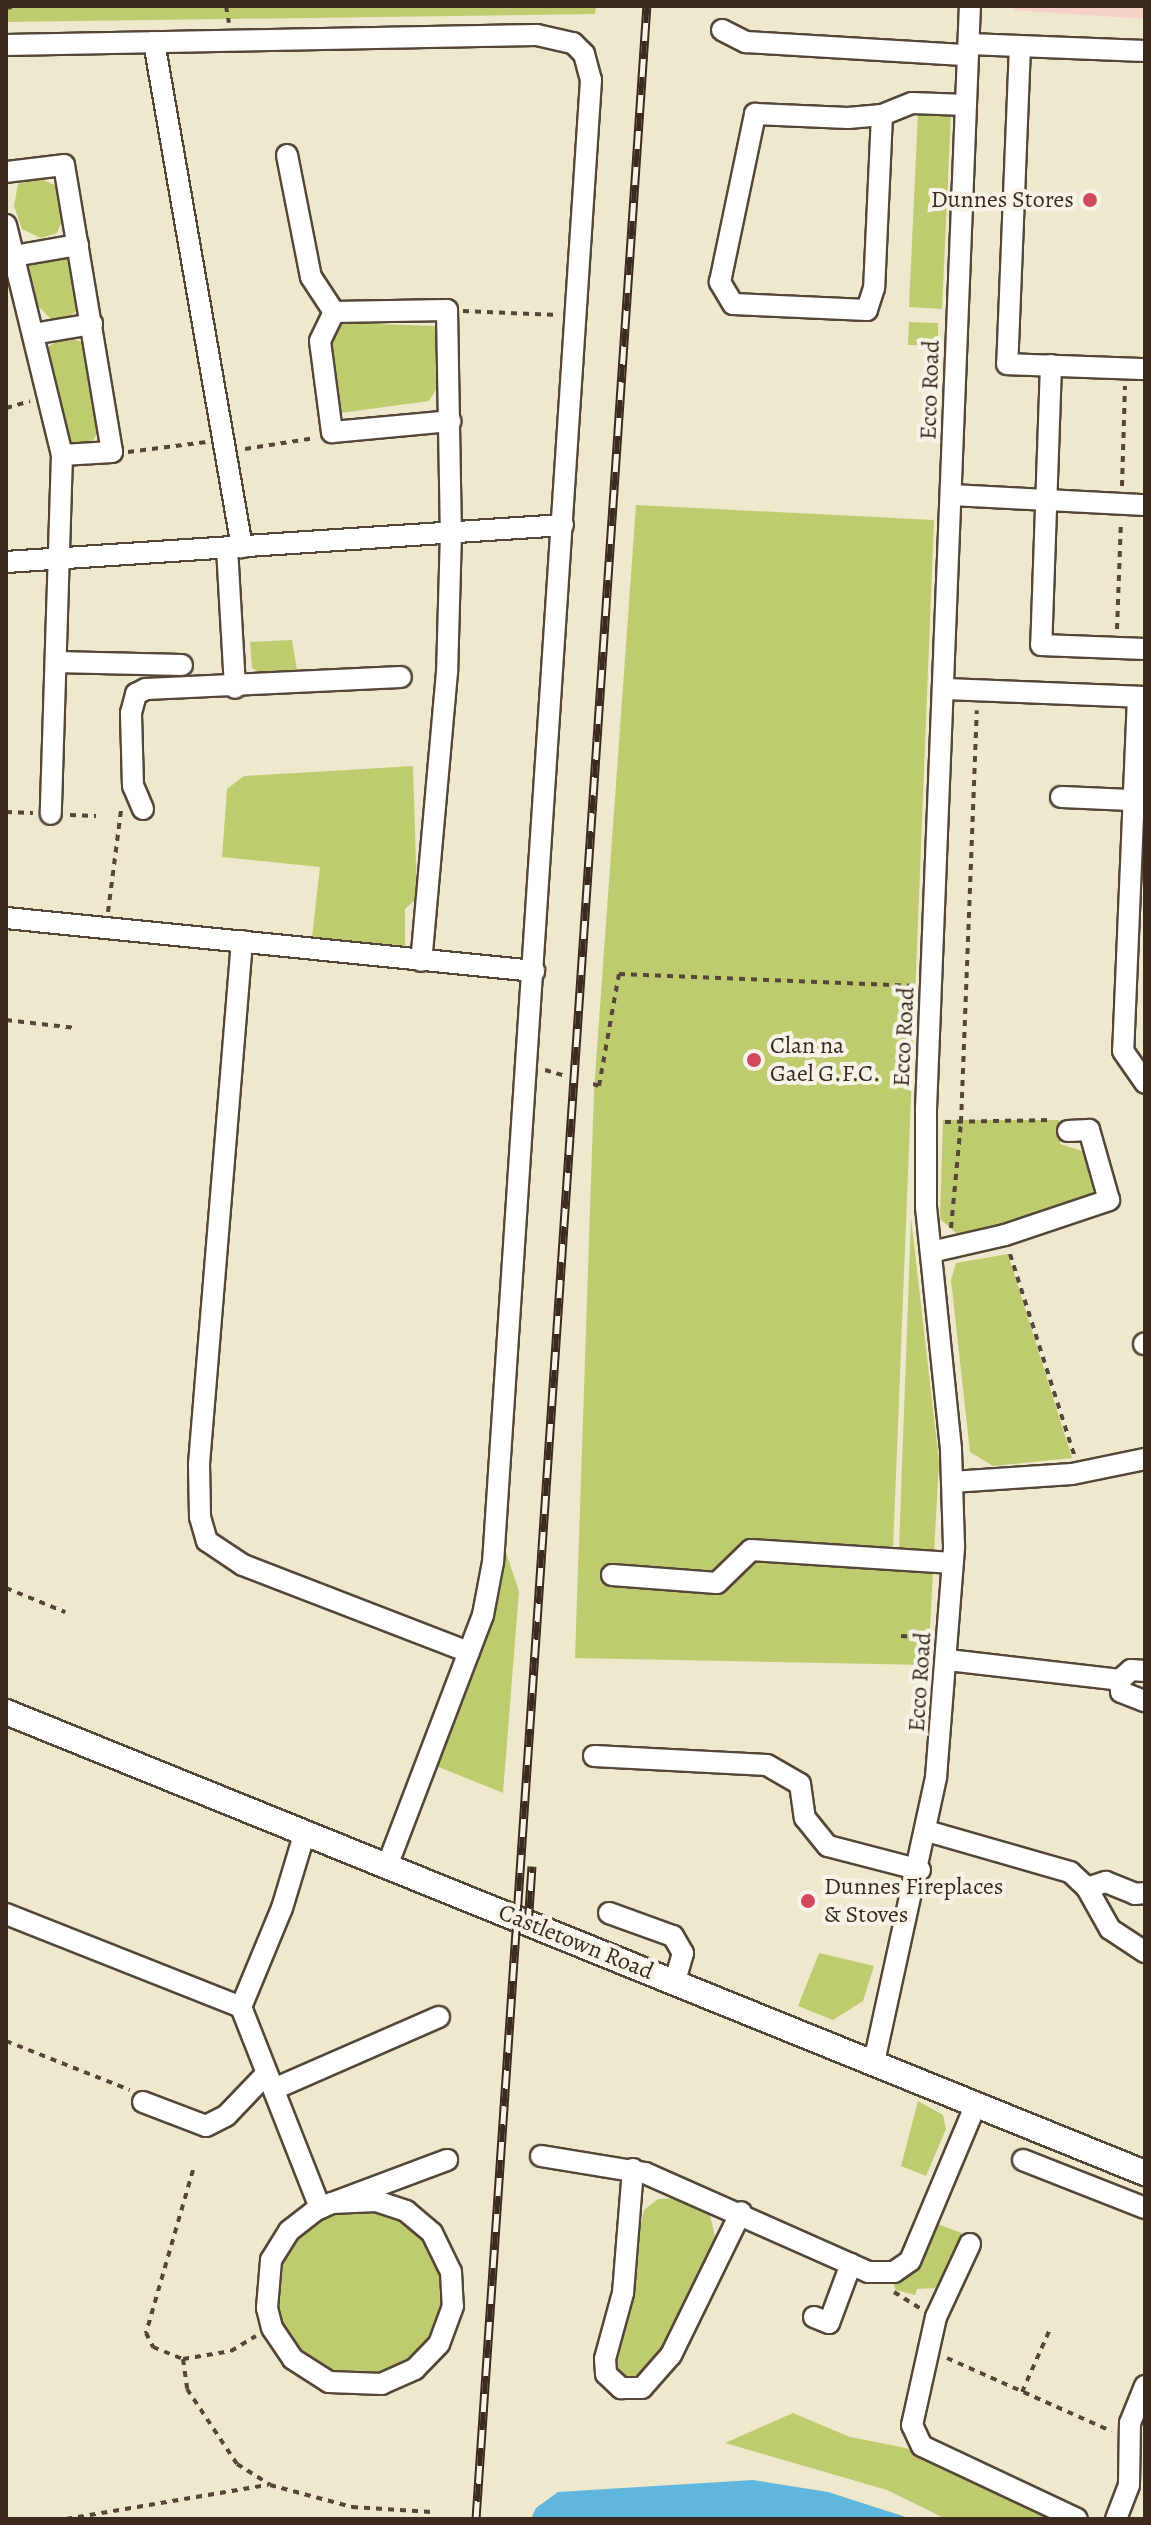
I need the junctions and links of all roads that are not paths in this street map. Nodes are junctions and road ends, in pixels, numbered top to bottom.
1 (970, 6) edge
2 (722, 30) dead end
3 (154, 42) junction
4 (6, 45) edge
5 (1020, 46) junction
6 (968, 49) junction
7 (1145, 51) edge
8 (966, 105) junction
9 (882, 115) junction
10 (287, 155) dead end
11 (6, 172) edge
12 (6, 225) edge
13 (78, 245) junction
14 (14, 256) junction
15 (334, 312) junction
16 (92, 324) junction
17 (33, 334) junction
18 (1051, 365) junction
19 (1135, 368) edge
20 (450, 421) junction
21 (62, 455) junction
22 (952, 495) junction
23 (1046, 500) junction
24 (1145, 505) edge
25 (563, 525) junction
26 (451, 532) junction
27 (234, 548) junction
28 (56, 560) junction
29 (6, 562) edge
30 (1145, 649) edge
31 (56, 662) junction
32 (182, 665) dead end
33 (401, 677) dead end
34 (235, 688) junction
35 (946, 689) junction
36 (1142, 697) edge
37 (1061, 797) dead end
38 (1131, 800) junction
39 (143, 809) dead end
40 (51, 814) dead end
41 (1136, 904) edge
42 (6, 918) edge
43 (242, 941) junction
44 (421, 961) junction
45 (534, 971) junction
46 (1145, 1083) edge
47 (1068, 1131) road end
48 (939, 1251) junction
49 (1145, 1459) edge
50 (952, 1482) junction
51 (953, 1563) junction
52 (612, 1575) dead end
53 (469, 1652) junction
54 (948, 1660) junction
55 (1145, 1671) edge
56 (1120, 1680) junction
57 (1145, 1701) edge
58 (6, 1712) edge
59 (594, 1756) dead end
60 (927, 1831) junction
61 (305, 1832) junction
62 (387, 1866) junction
63 (920, 1870) junction
64 (1087, 1888) junction
65 (1145, 1893) edge
66 (609, 1913) dead end
67 (6, 1914) edge
68 (1145, 1952) edge
69 (675, 1981) junction
70 (241, 2007) junction
71 (439, 2017) dead end
72 (874, 2062) junction
73 (271, 2081) junction
74 (143, 2102) road end
75 (976, 2104) junction
76 (541, 2156) dead end
77 (447, 2160) dead end
78 (1023, 2160) dead end
79 (633, 2169) junction
80 (1145, 2173) edge
81 (326, 2206) junction
82 (1145, 2208) edge
83 (741, 2212) junction
84 (970, 2244) dead end
85 (851, 2264) junction
86 (814, 2317) dead end
87 (1145, 2386) edge
88 (1077, 2519) edge
89 (1116, 2519) edge

1 - 6 street, Ecco Road
2 - 6 street
3 - 4 street
3 - 25 street
3 - 27 street
5 - 6 street
5 - 7 street
5 - 18 street
6 - 8 street, Ecco Road
8 - 9 street
8 - 22 street, Ecco Road
9 - 9 street
10 - 15 street
11 - 13 street
12 - 14 street
13 - 14 street
13 - 16 street
14 - 17 street
15 - 20 street
15 - 20 street
16 - 17 street
16 - 21 street
17 - 21 street
18 - 19 street
18 - 23 street
20 - 26 street
21 - 28 street
22 - 23 street
22 - 35 street, Ecco Road
23 - 24 street
23 - 30 street
25 - 26 street
25 - 45 street
26 - 27 street
26 - 44 street
27 - 28 street
27 - 34 street
28 - 29 street
28 - 31 street
31 - 32 street
31 - 40 street
33 - 34 street
34 - 39 street
35 - 36 street
35 - 48 street, Ecco Road
36 - 38 street
37 - 38 street
38 - 41 street
41 - 46 street
42 - 43 street
43 - 44 street
43 - 53 street
44 - 45 street
45 - 53 street
47 - 48 street
48 - 50 street, Ecco Road
49 - 50 street
50 - 51 street, Ecco Road
51 - 52 street
51 - 54 street, Ecco Road
53 - 62 street
54 - 56 street
54 - 60 street, Ecco Road
55 - 56 street
56 - 57 street
58 - 61 main road, Castletown Road
59 - 63 street
60 - 63 street, Ecco Road
60 - 64 street
61 - 62 main road, Castletown Road
61 - 70 street
62 - 69 main road, Castletown Road
63 - 72 street, Ecco Road
64 - 65 street
64 - 68 street
66 - 69 street
67 - 70 street
69 - 72 main road, Castletown Road
70 - 73 street
71 - 73 street
72 - 75 main road, Castletown Road
73 - 74 street
73 - 81 street
75 - 80 main road, Castletown Road
75 - 85 street
76 - 79 street
77 - 81 street
78 - 82 street
79 - 83 street
79 - 83 street
81 - 81 street
83 - 85 street
84 - 88 street
85 - 86 street
87 - 89 street

